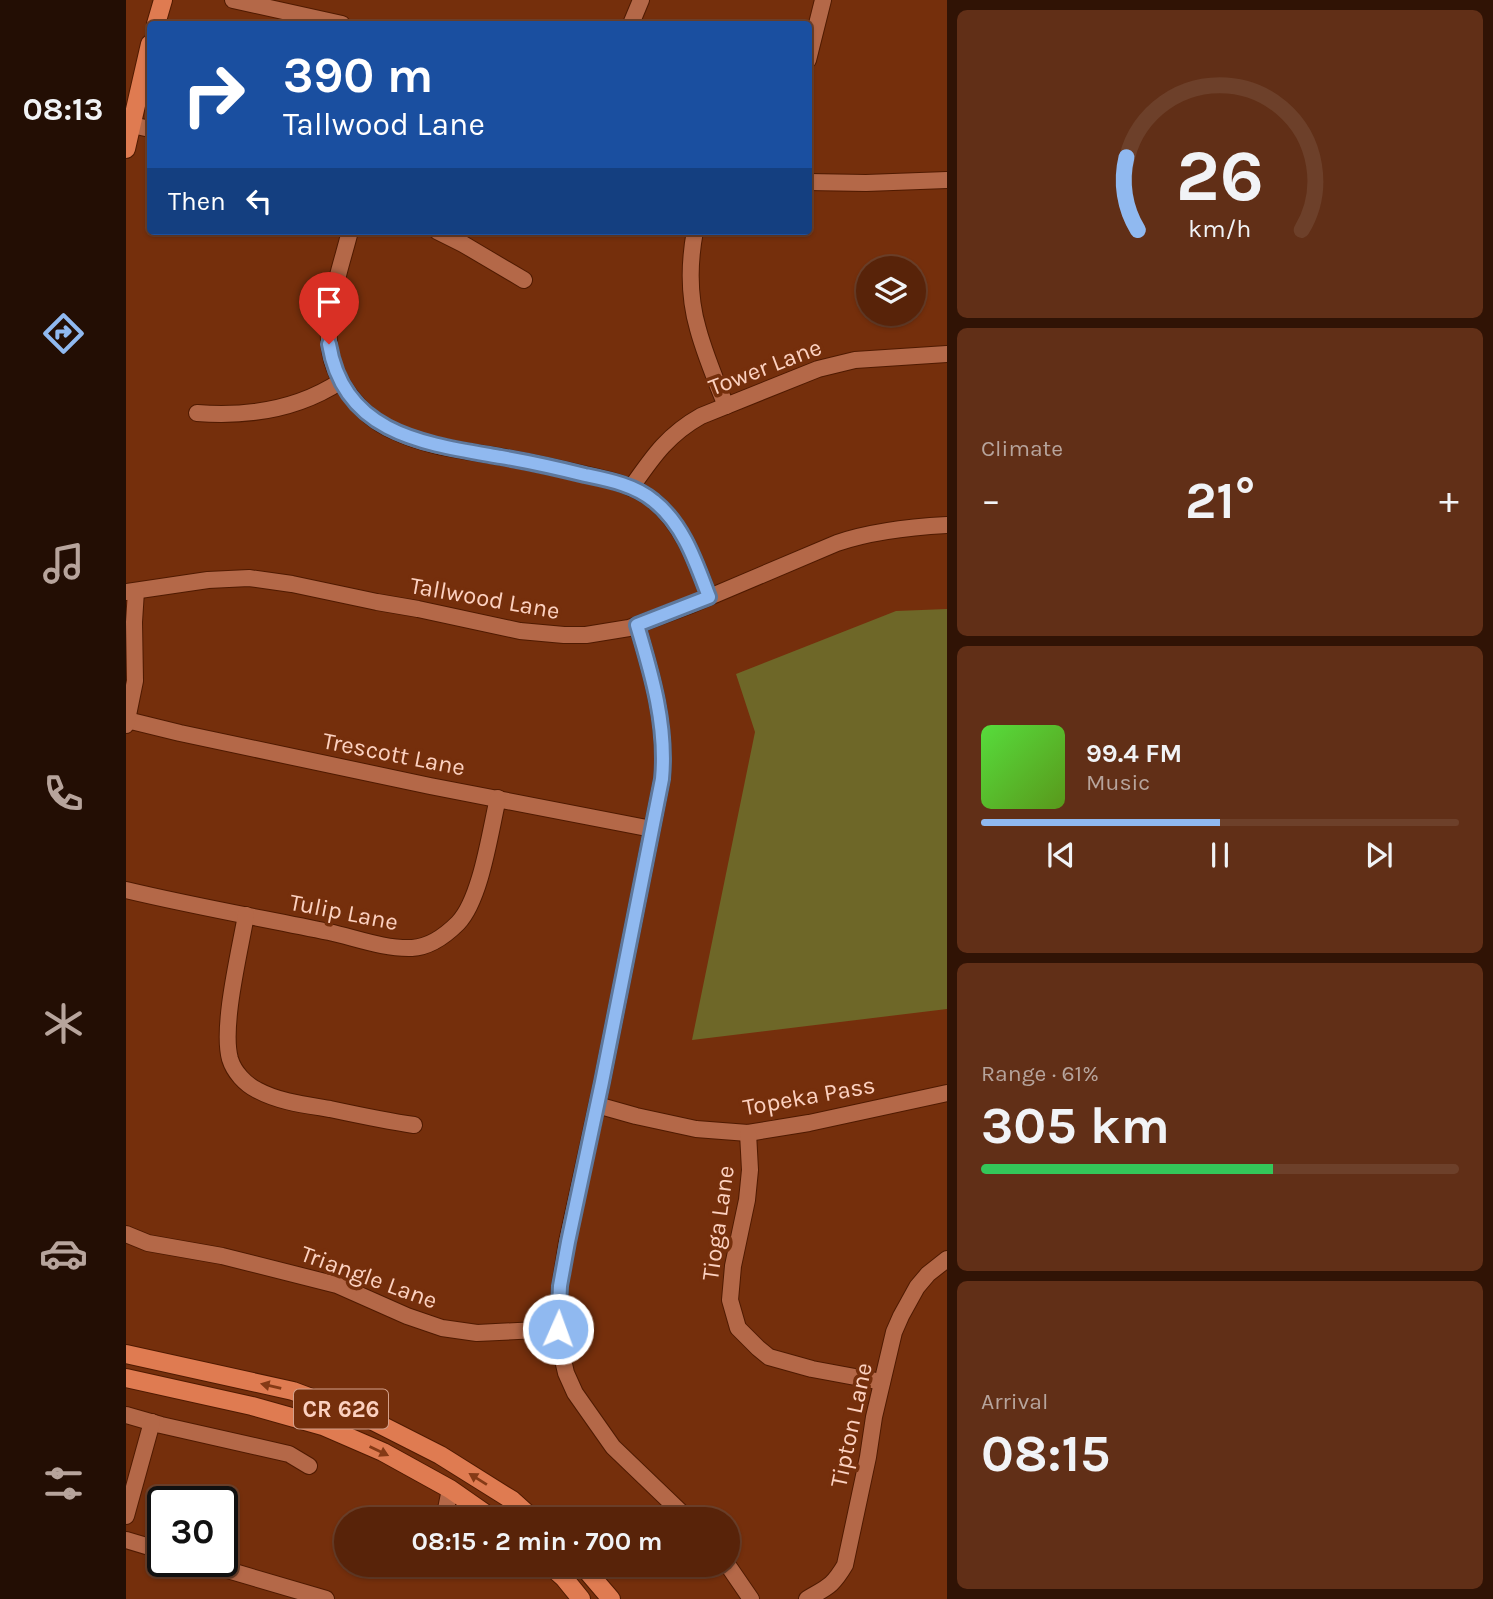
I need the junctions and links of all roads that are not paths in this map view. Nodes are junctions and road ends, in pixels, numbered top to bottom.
1 (163, 0) edge
2 (233, 0) edge
3 (641, 0) edge
4 (823, 0) edge
5 (157, 21) edge
6 (328, 21) edge
7 (632, 21) edge
8 (812, 44) edge
9 (147, 58) edge
10 (132, 125) junction
11 (147, 128) edge
12 (126, 149) edge
13 (947, 180) edge
14 (812, 183) edge
15 (348, 235) edge
16 (445, 235) edge
17 (695, 235) edge
18 (524, 280) dead end
19 (947, 354) edge
20 (341, 381) junction
21 (726, 406) junction
22 (197, 413) dead end
23 (631, 488) junction
24 (947, 525) edge
25 (131, 592) edge
26 (709, 597) junction
27 (637, 625) junction
28 (127, 723) edge
29 (498, 798) junction
30 (652, 829) junction
31 (126, 890) edge
32 (246, 915) junction
33 (947, 1093) edge
34 (597, 1105) junction
35 (414, 1125) dead end
36 (748, 1133) junction
37 (126, 1234) edge
38 (947, 1259) edge
39 (558, 1329) junction
40 (126, 1354) edge
41 (126, 1378) edge
42 (882, 1382) junction
43 (126, 1415) edge
44 (152, 1422) junction
45 (309, 1466) dead end
46 (450, 1489) junction
47 (446, 1507) edge
48 (475, 1507) edge
49 (520, 1507) edge
50 (676, 1507) edge
51 (126, 1517) edge
52 (126, 1540) edge
53 (147, 1546) edge
54 (238, 1573) edge
55 (563, 1577) edge
56 (592, 1577) edge
57 (736, 1577) edge
58 (326, 1599) edge
59 (581, 1599) edge
60 (611, 1599) edge
61 (751, 1599) edge
62 (807, 1599) edge

1 - 5 main road
2 - 6 street
3 - 7 street
4 - 8 street
9 - 10 main road
10 - 11 street
10 - 12 main road
13 - 14 street
15 - 20 street
16 - 18 street
17 - 21 street
19 - 21 street, Tower Lane
20 - 22 street
20 - 23 street
21 - 23 street, Tower Lane
23 - 26 street
24 - 26 street, Tallwood Lane
25 - 27 street, Tallwood Lane
25 - 28 street
26 - 27 street, Tallwood Lane
27 - 30 street
28 - 29 street, Trescott Lane
29 - 30 street, Trescott Lane
29 - 32 street, Tulip Lane
30 - 34 street
31 - 32 street, Tulip Lane
32 - 35 street
33 - 36 street, Topeka Pass
34 - 36 street, Topeka Pass
34 - 39 street
36 - 42 street, Tioga Lane
37 - 39 street, Triangle Lane
38 - 42 street, Tipton Lane
39 - 50 street
49 -> 40 main road, CR 626
41 -> 46 main road, CR 626
42 - 62 street, Tipton Lane
43 - 44 street
44 - 45 street
44 - 51 street
46 - 47 street
46 - 48 main road, CR 626
52 - 53 street
54 - 58 street
55 - 59 main road
56 - 60 main road
57 - 61 street

